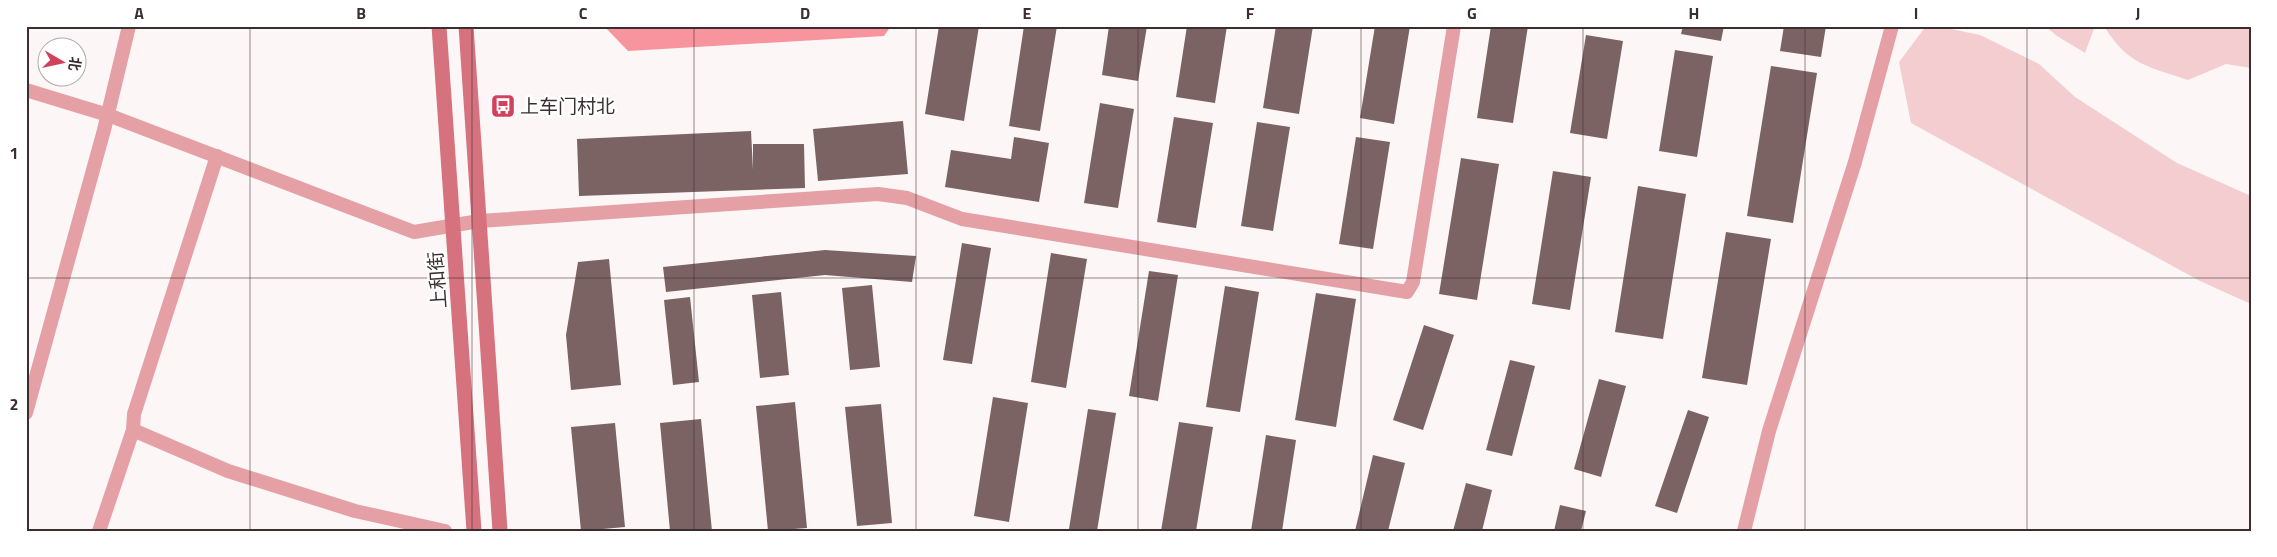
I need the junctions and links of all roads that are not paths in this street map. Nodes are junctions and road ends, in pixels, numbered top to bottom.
1 (129, 26) edge
2 (439, 26) edge
3 (466, 26) edge
4 (1454, 26) edge
5 (1892, 26) edge
6 (26, 90) edge
7 (108, 114) junction
8 (217, 156) junction
9 (479, 222) junction
10 (454, 226) junction
11 (26, 413) edge
12 (133, 430) junction
13 (99, 531) edge
14 (445, 531) edge
15 (474, 531) edge
16 (500, 531) edge
17 (1744, 531) edge

1 - 7 street
2 - 10 street, 上和街
3 - 9 street
4 - 9 street
5 - 17 street
6 - 7 street
7 - 8 street
7 - 11 street
8 - 10 street
8 - 12 street
9 - 10 street
9 - 16 street
10 - 15 street, 上和街
12 - 13 street
12 - 14 street

